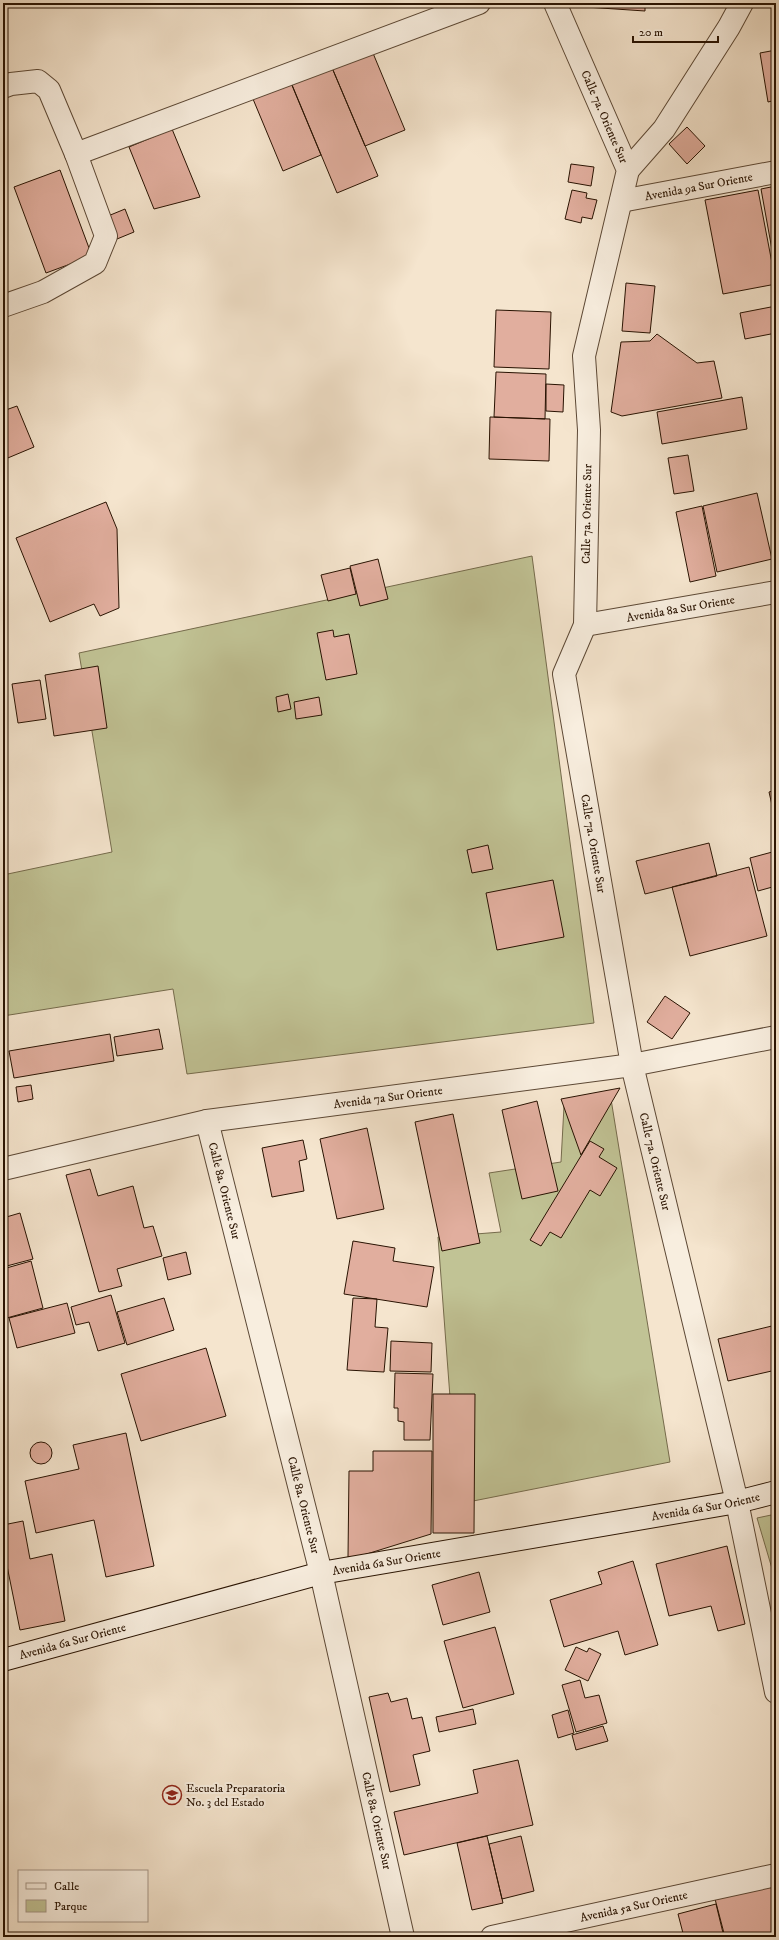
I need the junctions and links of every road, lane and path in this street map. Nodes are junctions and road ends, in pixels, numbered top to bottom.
1 (479, 3) edge
2 (555, 3) edge
3 (742, 3) edge
4 (3, 87) edge
5 (76, 154) junction
6 (628, 170) junction
7 (776, 172) edge
8 (620, 202) junction
9 (3, 306) edge
10 (776, 592) edge
11 (585, 624) junction
12 (776, 1037) edge
13 (632, 1065) junction
14 (207, 1121) junction
15 (3, 1169) edge
16 (776, 1492) edge
17 (737, 1502) junction
18 (322, 1573) junction
19 (3, 1660) edge
20 (776, 1692) edge
21 (776, 1875) edge
22 (403, 1937) edge
23 (492, 1937) edge

1 - 5 street
2 - 6 street, Calle 7a. Oriente Sur
3 - 6 street
4 - 5 street
5 - 9 street
6 - 8 street, Calle 7a. Oriente Sur
7 - 8 street, Avenida 9a Sur Oriente
8 - 11 street, Calle 7a. Oriente Sur
10 - 11 street, Avenida 8a Sur Oriente
11 - 13 street, Calle 7a. Oriente Sur
12 - 13 street, Avenida 7a Sur Oriente
13 - 14 street, Avenida 7a Sur Oriente
13 - 17 street, Calle 7a. Oriente Sur
14 - 15 street, Avenida 7a Sur Oriente
14 - 18 street, Calle 8a. Oriente Sur
16 - 17 street, Avenida 6a Sur Oriente
17 - 18 street, Avenida 6a Sur Oriente
17 - 20 street, Calle 7a. Oriente Sur
18 - 19 street, Avenida 6a Sur Oriente
18 - 22 street, Calle 8a. Oriente Sur
21 - 23 street, Avenida 5a Sur Oriente

